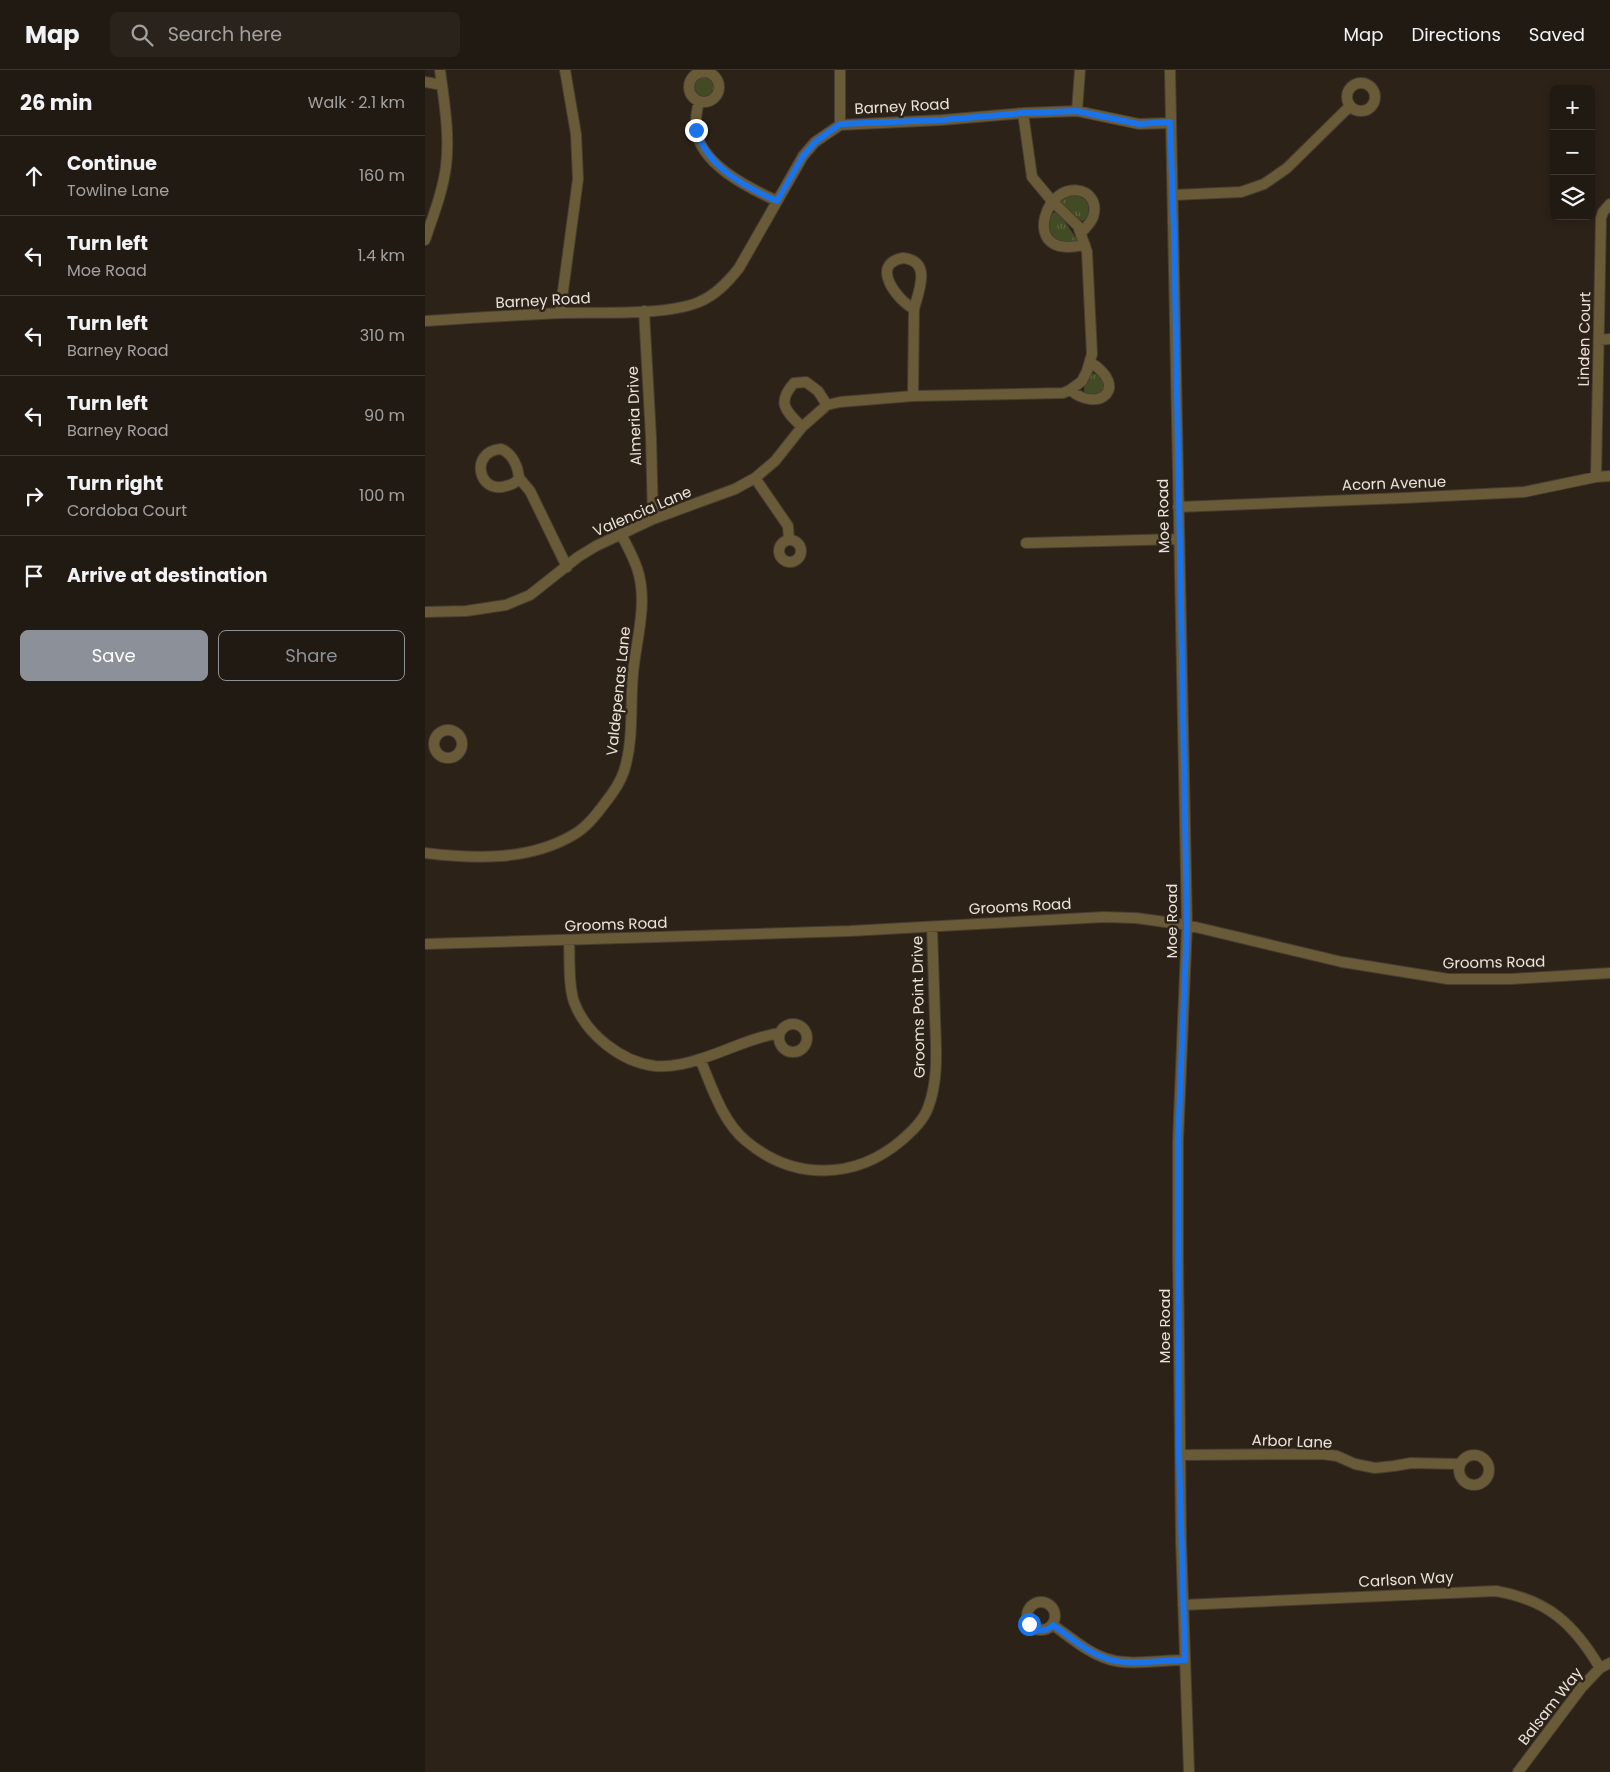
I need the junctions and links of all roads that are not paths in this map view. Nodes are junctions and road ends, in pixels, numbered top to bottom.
1 (440, 70) edge
2 (565, 70) edge
3 (840, 70) edge
4 (1080, 70) edge
5 (1170, 70) edge
6 (425, 82) edge
7 (442, 84) junction
8 (699, 101) dead end
9 (1350, 106) dead end
10 (1077, 111) junction
11 (1023, 113) junction
12 (1170, 122) junction
13 (840, 124) junction
14 (1173, 195) junction
15 (777, 201) junction
16 (1052, 201) junction
17 (1610, 204) edge
18 (1081, 233) junction
19 (425, 240) edge
20 (1085, 245) junction
21 (914, 308) junction
22 (644, 311) junction
23 (560, 313) junction
24 (425, 321) edge
25 (1610, 339) edge
26 (1599, 340) junction
27 (1090, 362) junction
28 (1070, 390) junction
29 (913, 396) junction
30 (827, 406) junction
31 (802, 427) junction
32 (1610, 476) edge
33 (1596, 477) junction
34 (519, 478) dead end
35 (755, 478) junction
36 (1178, 507) junction
37 (653, 519) junction
38 (621, 534) junction
39 (1179, 539) junction
40 (789, 540) dead end
41 (1026, 543) dead end
42 (567, 566) junction
43 (425, 612) edge
44 (435, 749) dead end
45 (425, 754) edge
46 (425, 853) edge
47 (1187, 925) junction
48 (932, 927) junction
49 (569, 941) junction
50 (425, 944) edge
51 (1610, 973) edge
52 (780, 1033) dead end
53 (700, 1059) junction
54 (1179, 1455) junction
55 (1460, 1464) dead end
56 (1183, 1605) junction
57 (1053, 1625) dead end
58 (1185, 1660) junction
59 (1610, 1663) edge
60 (1600, 1668) junction
61 (1189, 1772) edge
62 (1518, 1772) edge

1 - 7 street
2 - 23 street
3 - 13 street
4 - 10 street
5 - 12 street, Moe Road
6 - 7 street
7 - 19 street
8 - 15 street
9 - 14 street
10 - 11 street, Barney Road
10 - 12 street, Barney Road
11 - 13 street, Barney Road
11 - 16 street
12 - 14 street, Moe Road
13 - 15 street, Barney Road
14 - 36 street, Moe Road
15 - 22 street, Barney Road
16 - 18 street
16 - 18 street
16 - 20 street
17 - 26 street, Linden Court
18 - 20 street
20 - 27 street
21 - 21 street
21 - 29 street
22 - 23 street, Barney Road
22 - 37 street, Almeria Drive
23 - 24 street, Barney Road
25 - 26 street
26 - 33 street, Linden Court
27 - 28 street
27 - 28 street
28 - 29 street, Valencia Lane
29 - 30 street, Valencia Lane
30 - 31 street, Valencia Lane
30 - 31 street
31 - 35 street, Valencia Lane
32 - 33 street, Acorn Avenue
33 - 36 street, Acorn Avenue
34 - 42 street
35 - 37 street, Valencia Lane
35 - 40 street
36 - 39 street, Moe Road
37 - 38 street, Valencia Lane
38 - 42 street, Valencia Lane
38 - 46 street, Valdepenas Lane
39 - 41 street
39 - 47 street, Moe Road
42 - 43 street, Valencia Lane
44 - 45 street
47 - 48 street, Grooms Road
47 - 51 street, Grooms Road
47 - 54 street, Moe Road
48 - 49 street, Grooms Road
48 - 53 street, Grooms Point Drive
49 - 50 street, Grooms Road
49 - 53 street
52 - 53 street
54 - 55 street, Arbor Lane
54 - 56 street, Moe Road
56 - 58 street, Moe Road
56 - 60 street, Carlson Way
57 - 58 street
58 - 61 street, Moe Road
59 - 60 street, Balsam Way
60 - 62 street, Balsam Way

